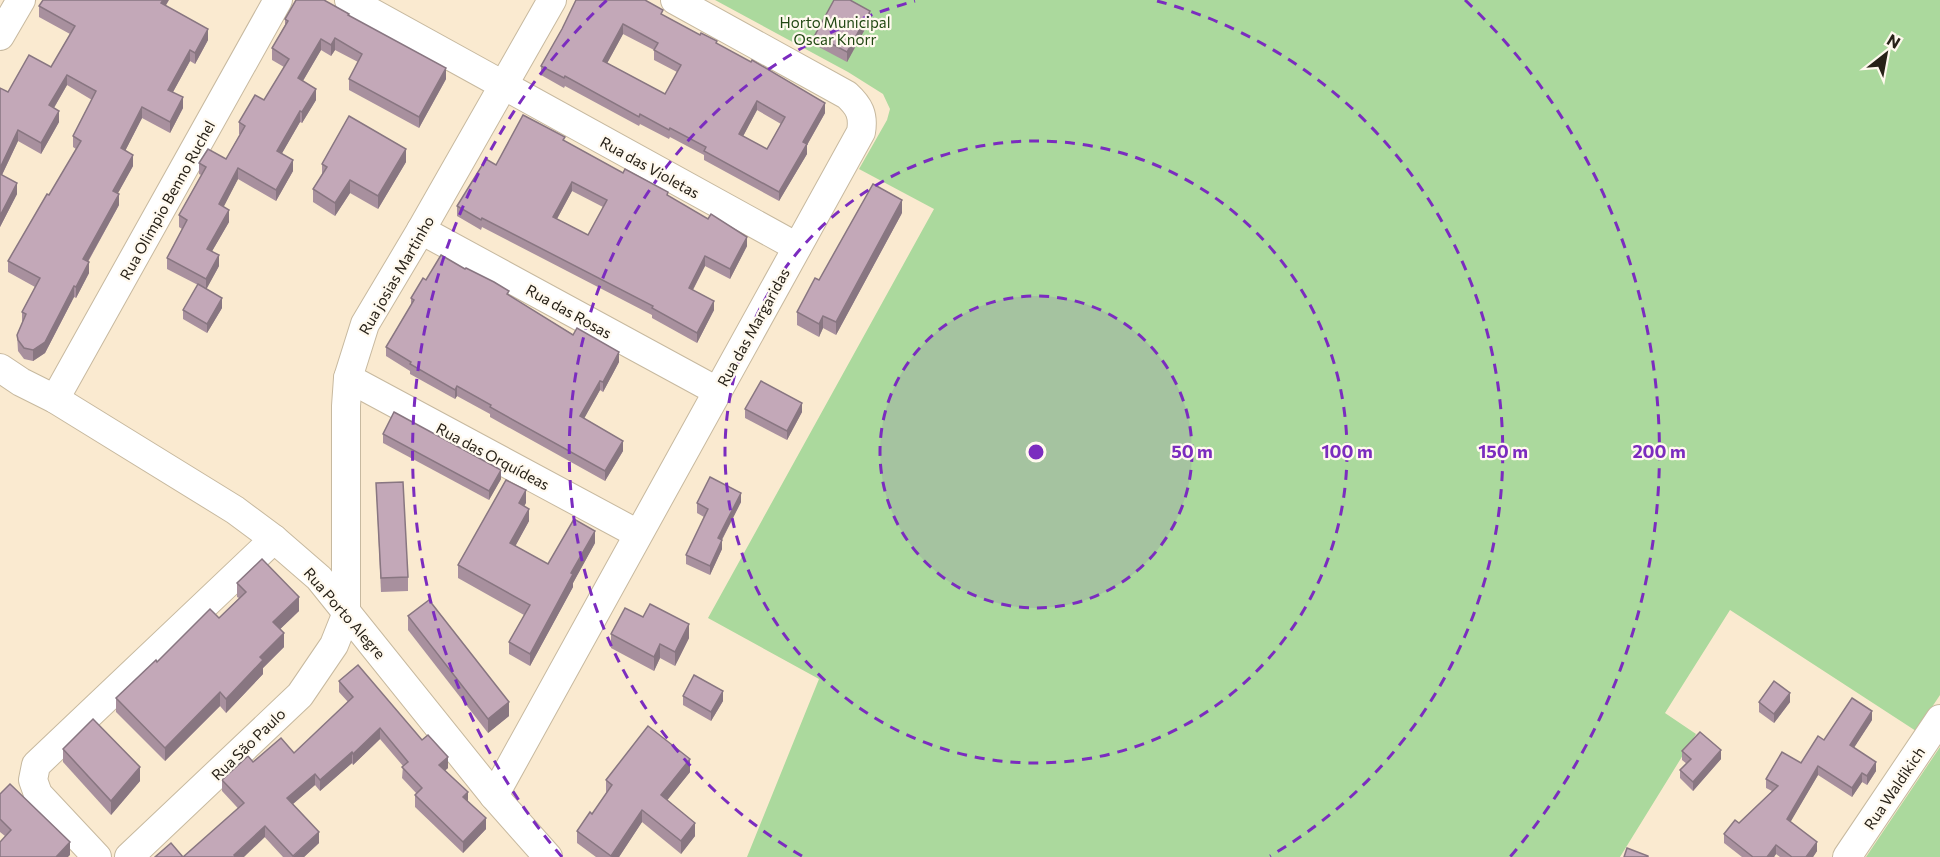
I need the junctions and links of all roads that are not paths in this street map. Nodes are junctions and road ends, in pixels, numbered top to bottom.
1 (21, 0) edge
2 (278, 0) edge
3 (349, 0) edge
4 (552, 0) edge
5 (675, 0) edge
6 (0, 36) edge
7 (504, 86) junction
8 (421, 230) junction
9 (797, 248) junction
10 (0, 368) edge
11 (348, 378) junction
12 (717, 391) junction
13 (56, 399) junction
14 (638, 534) junction
15 (274, 539) junction
16 (346, 615) junction
17 (1940, 719) edge
18 (494, 796) junction
19 (97, 857) edge
20 (129, 857) edge
21 (548, 857) edge
22 (1847, 857) edge

1 - 6 street
2 - 13 street, Rua Olimpio Benno Ruchel
3 - 7 street, Rua das Violetas
4 - 7 street, Rua josias Martinho
5 - 9 street, Rua das Margaridas
7 - 8 street, Rua josias Martinho
7 - 9 street, Rua das Violetas
8 - 11 street, Rua josias Martinho
8 - 12 street, Rua das Rosas
9 - 12 street, Rua das Margaridas
10 - 13 street, Rua Porto Alegre
11 - 14 street, Rua das Orquídeas
11 - 16 street, Rua josias Martinho
12 - 14 street, Rua das Margaridas
13 - 15 street, Rua Porto Alegre
14 - 18 street, Rua das Margaridas
15 - 16 street, Rua Porto Alegre
15 - 19 street
16 - 18 street, Rua Porto Alegre
16 - 20 street, Rua São Paulo
17 - 22 street, Rua Waldikich
18 - 21 street, Rua Porto Alegre

